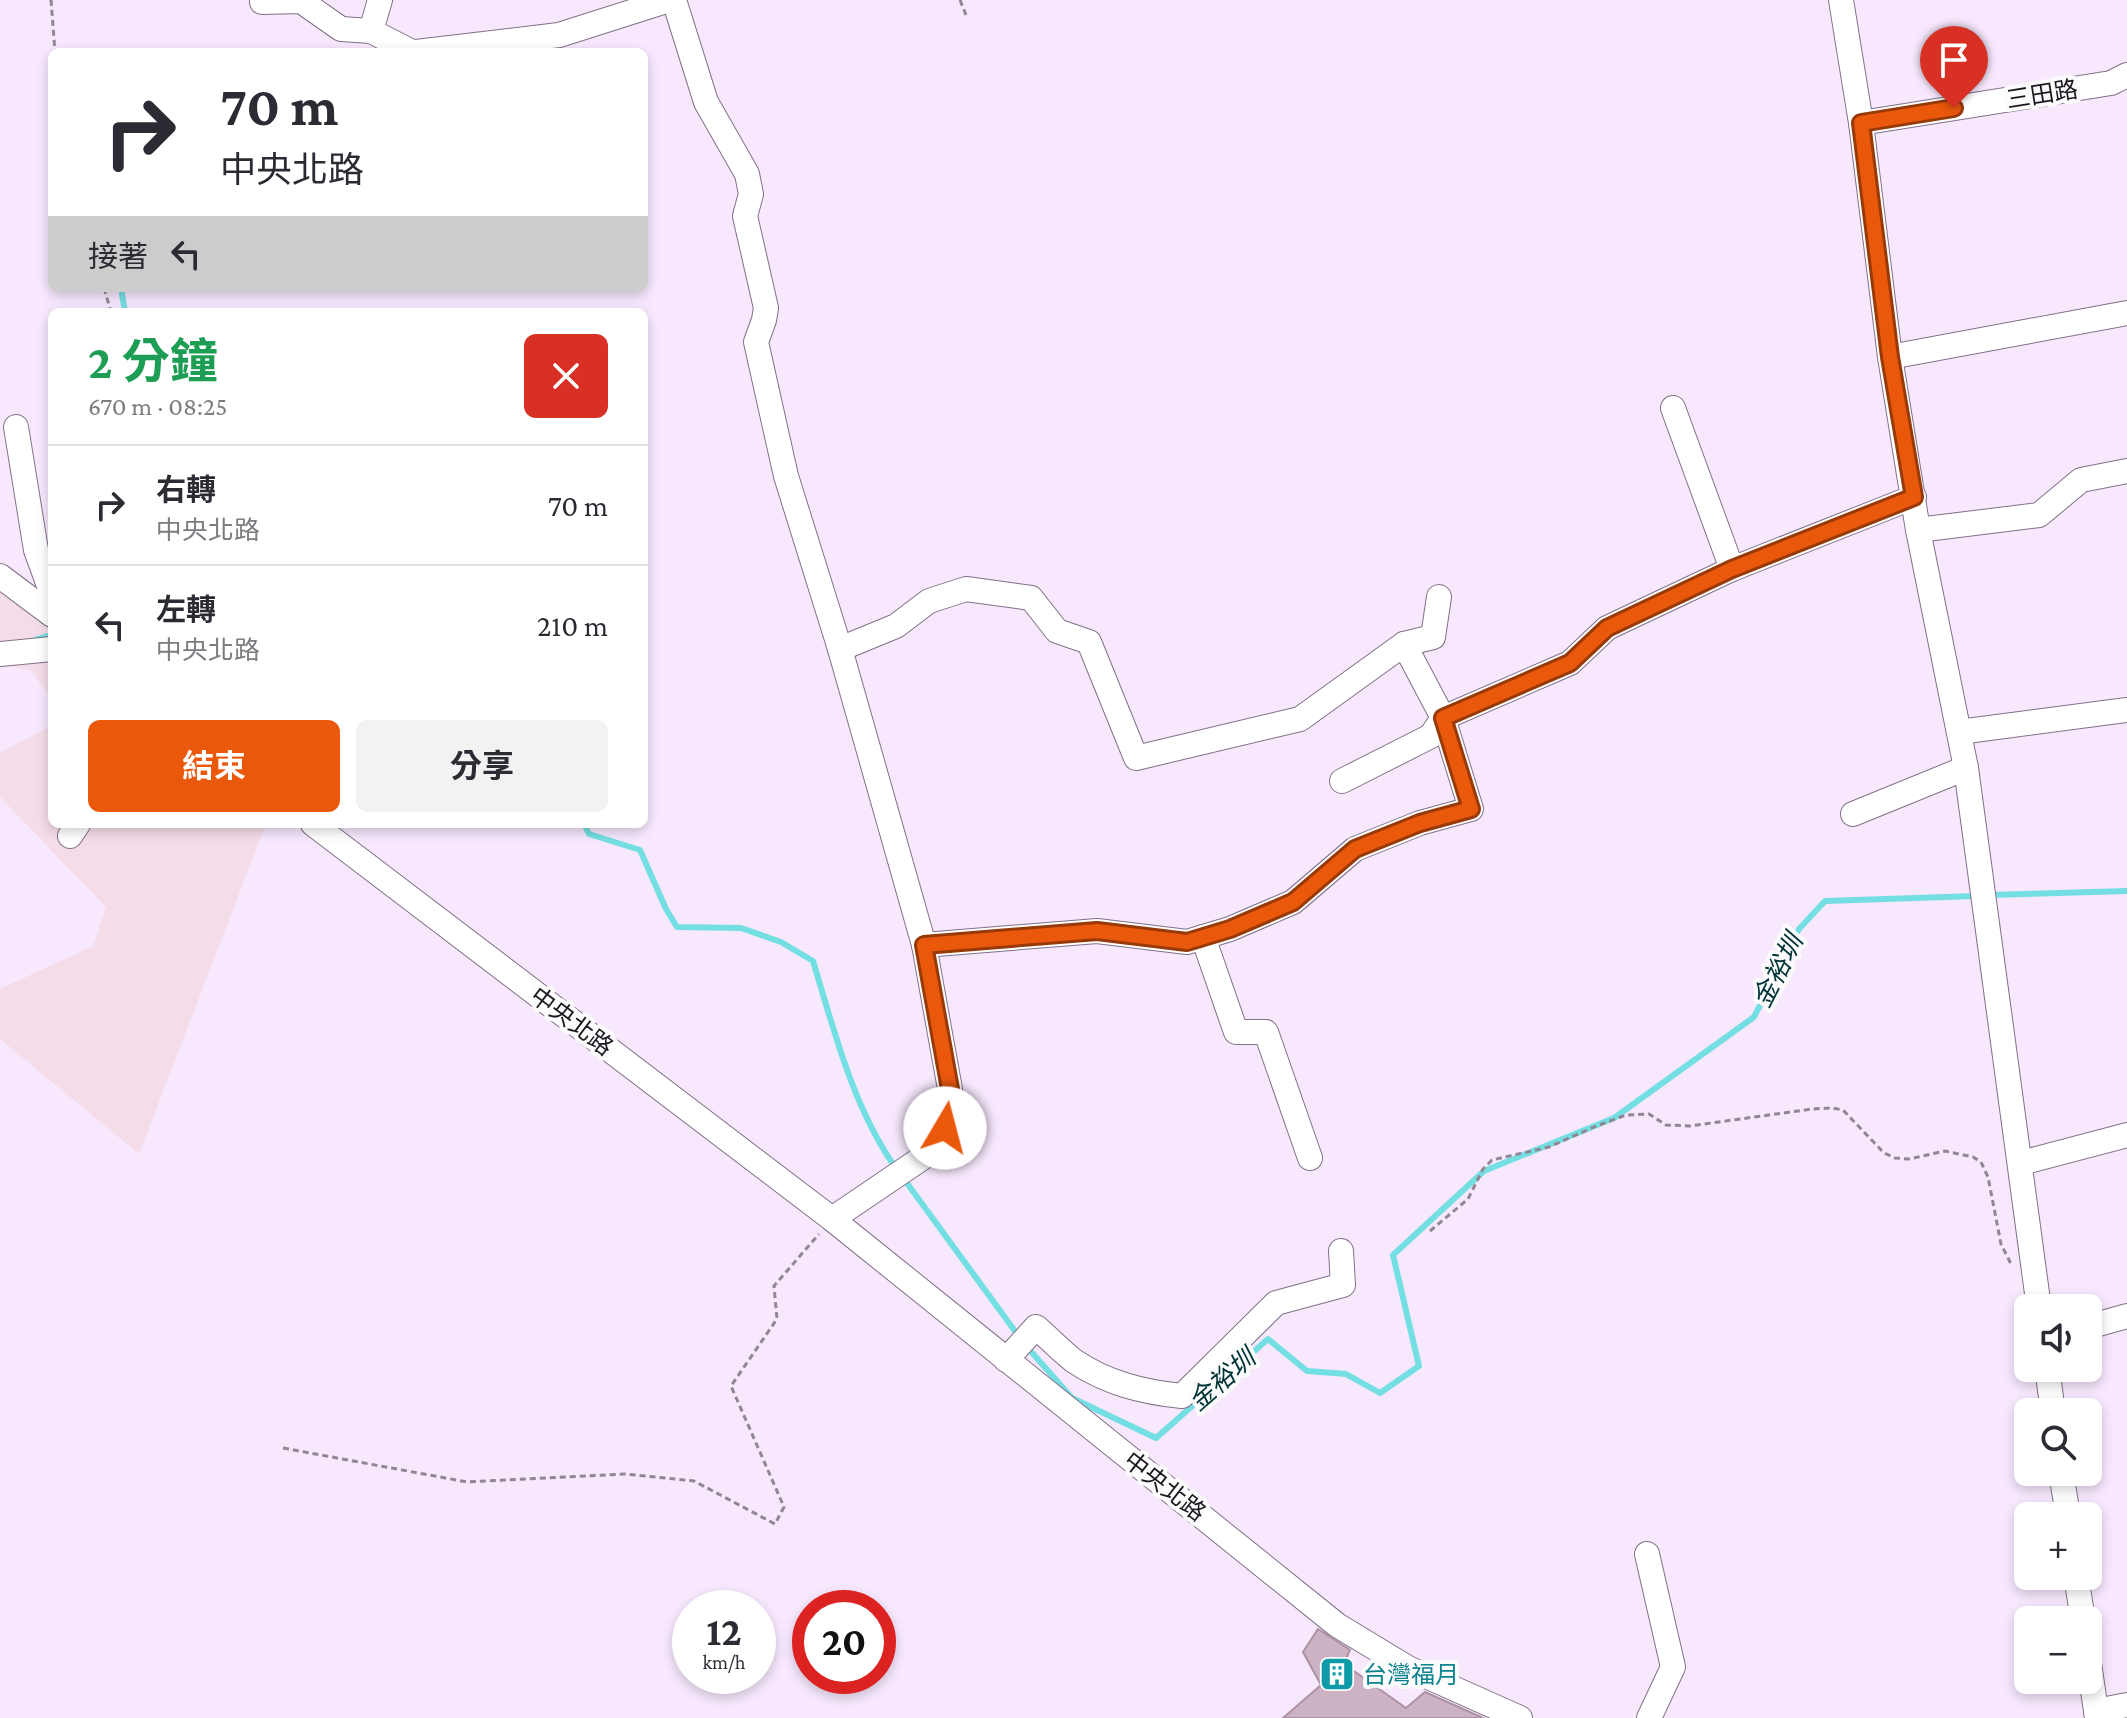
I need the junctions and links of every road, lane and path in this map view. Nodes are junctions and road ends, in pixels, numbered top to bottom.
1 (51, 0) edge
2 (380, 0) edge
3 (672, 0) edge
4 (960, 0) edge
5 (1841, 0) edge
6 (262, 2) dead end
7 (966, 15) dead end
8 (371, 31) junction
9 (55, 48) edge
10 (406, 48) edge
11 (448, 48) edge
12 (2127, 75) edge
13 (1861, 123) junction
14 (2127, 313) edge
15 (1890, 357) junction
16 (1673, 408) dead end
17 (16, 427) dead end
18 (2127, 471) edge
19 (1914, 497) junction
20 (1918, 530) junction
21 (1732, 569) junction
22 (0, 576) edge
23 (48, 583) edge
24 (1439, 597) dead end
25 (48, 612) edge
26 (1404, 644) junction
27 (48, 649) edge
28 (840, 649) junction
29 (0, 654) edge
30 (2127, 710) edge
31 (1443, 718) junction
32 (1959, 732) junction
33 (1966, 768) junction
34 (1342, 781) dead end
35 (1853, 814) dead end
36 (318, 828) edge
37 (1203, 937) junction
38 (924, 945) junction
39 (2127, 1135) edge
40 (1310, 1158) dead end
41 (2021, 1163) junction
42 (832, 1219) junction
43 (1430, 1231) dead end
44 (1341, 1251) dead end
45 (2032, 1294) edge
46 (2037, 1294) edge
47 (2127, 1316) edge
48 (2102, 1323) edge
49 (1006, 1360) junction
50 (283, 1448) dead end
51 (1647, 1554) dead end
52 (2093, 1694) edge
53 (2127, 1705) edge
54 (2096, 1715) edge
55 (1506, 1716) edge
56 (1649, 1718) edge

1 - 9 path
2 - 8 street
3 - 11 street
3 - 28 street
4 - 7 path
5 - 13 street
6 - 8 street
8 - 10 street
12 - 13 street, 三田路
13 - 15 street
14 - 15 street
15 - 19 street
16 - 21 street
17 - 23 street
18 - 20 street
19 - 20 street
19 - 21 street
20 - 32 street
21 - 31 street
22 - 25 street
24 - 26 street
26 - 28 street
26 - 31 street
27 - 29 street
28 - 38 street
30 - 32 street
31 - 34 street
31 - 37 street
32 - 33 street
33 - 35 street
33 - 41 street
36 - 42 street, 中央北路
37 - 38 street
37 - 40 street
38 - 42 street
39 - 41 street
41 - 46 street
42 - 49 street, 中央北路
42 - 50 path
43 - 45 path
44 - 49 street
47 - 48 street
49 - 55 street, 中央北路
51 - 56 street
52 - 54 street
53 - 54 street

